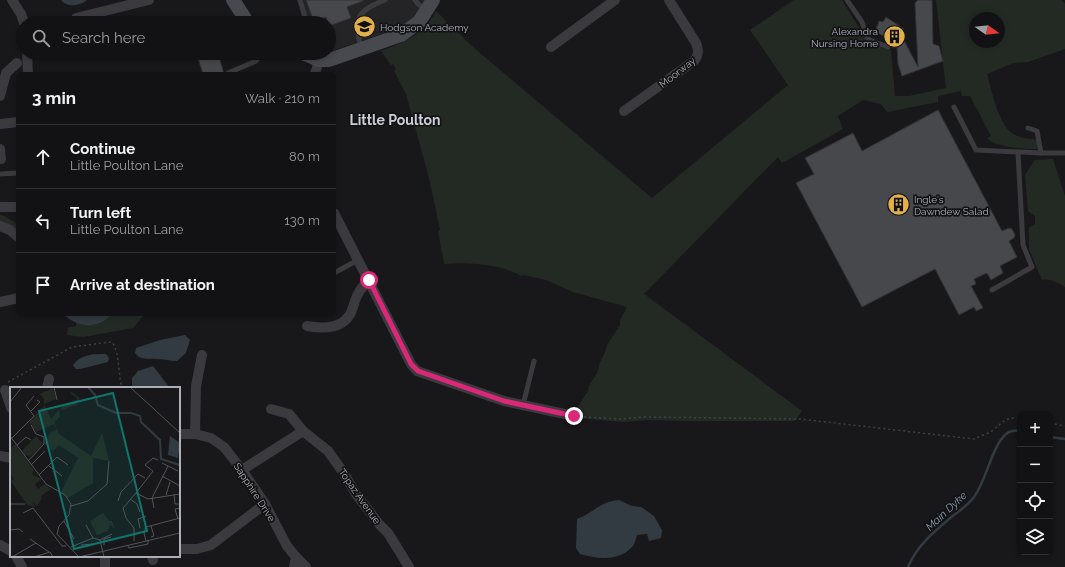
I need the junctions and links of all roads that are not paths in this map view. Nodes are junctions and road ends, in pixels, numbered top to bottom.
1 (12, 0) edge
2 (150, 0) edge
3 (233, 0) edge
4 (300, 0) edge
5 (385, 0) edge
6 (415, 0) edge
7 (615, 0) edge
8 (669, 0) edge
9 (847, 0) edge
10 (430, 5) edge
11 (22, 16) edge
12 (84, 16) edge
13 (243, 16) edge
14 (305, 16) edge
15 (551, 47) dead end
16 (888, 47) dead end
17 (361, 48) junction
18 (336, 57) edge
19 (27, 60) edge
20 (256, 60) edge
21 (319, 60) joint
22 (329, 60) edge
23 (17, 63) dead end
24 (28, 72) edge
25 (230, 72) edge
26 (316, 72) edge
27 (0, 96) edge
28 (954, 107) dead end
29 (624, 111) dead end
30 (16, 122) edge
31 (0, 124) edge
32 (1028, 128) dead end
33 (1018, 152) junction
34 (1041, 153) junction
35 (1065, 153) edge
36 (16, 173) edge
37 (0, 174) edge
38 (0, 207) edge
39 (16, 207) edge
40 (336, 217) edge
41 (0, 226) edge
42 (16, 236) edge
43 (358, 260) junction
44 (336, 272) edge
45 (369, 280) junction
46 (992, 290) dead end
47 (16, 298) edge
48 (0, 302) edge
49 (307, 326) dead end
50 (202, 355) dead end
51 (534, 361) dead end
52 (4, 387) road end
53 (10, 404) edge
54 (523, 405) junction
55 (271, 409) dead end
56 (574, 416) road end
57 (304, 431) junction
58 (180, 434) edge
59 (195, 434) junction
60 (0, 456) edge
61 (10, 458) edge
62 (242, 470) junction
63 (265, 504) junction
64 (0, 545) edge
65 (180, 549) edge
66 (10, 550) edge
67 (17, 557) edge
68 (295, 562) edge
69 (22, 567) edge
70 (306, 567) edge
71 (409, 567) edge

1 - 11 street
2 - 12 street
3 - 13 street
4 - 14 lane
5 - 17 lane
6 - 10 lane
7 - 15 street
8 - 29 street, Moorway
9 - 16 lane
10 - 17 street
17 - 18 street
19 - 24 street
20 - 25 lane
21 - 22 street
21 - 26 street
23 - 27 street
28 - 33 lane
30 - 31 street
32 - 34 lane
33 - 34 lane
33 - 46 lane
34 - 35 lane
36 - 37 lane
38 - 39 street
40 - 43 street
41 - 42 street
43 - 44 lane
43 - 45 street
45 - 49 street
45 - 54 street
47 - 48 street
50 - 59 street
51 - 54 lane
52 - 53 street
54 - 56 street
55 - 57 street, Topaz Avenue
57 - 62 street
57 - 71 street, Topaz Avenue
58 - 59 street, Sapphire Drive
59 - 62 street, Sapphire Drive
60 - 61 street
62 - 63 street, Sapphire Drive
63 - 65 street
63 - 68 street, Sapphire Drive
64 - 66 street
67 - 69 street
68 - 70 street, Sapphire Drive

